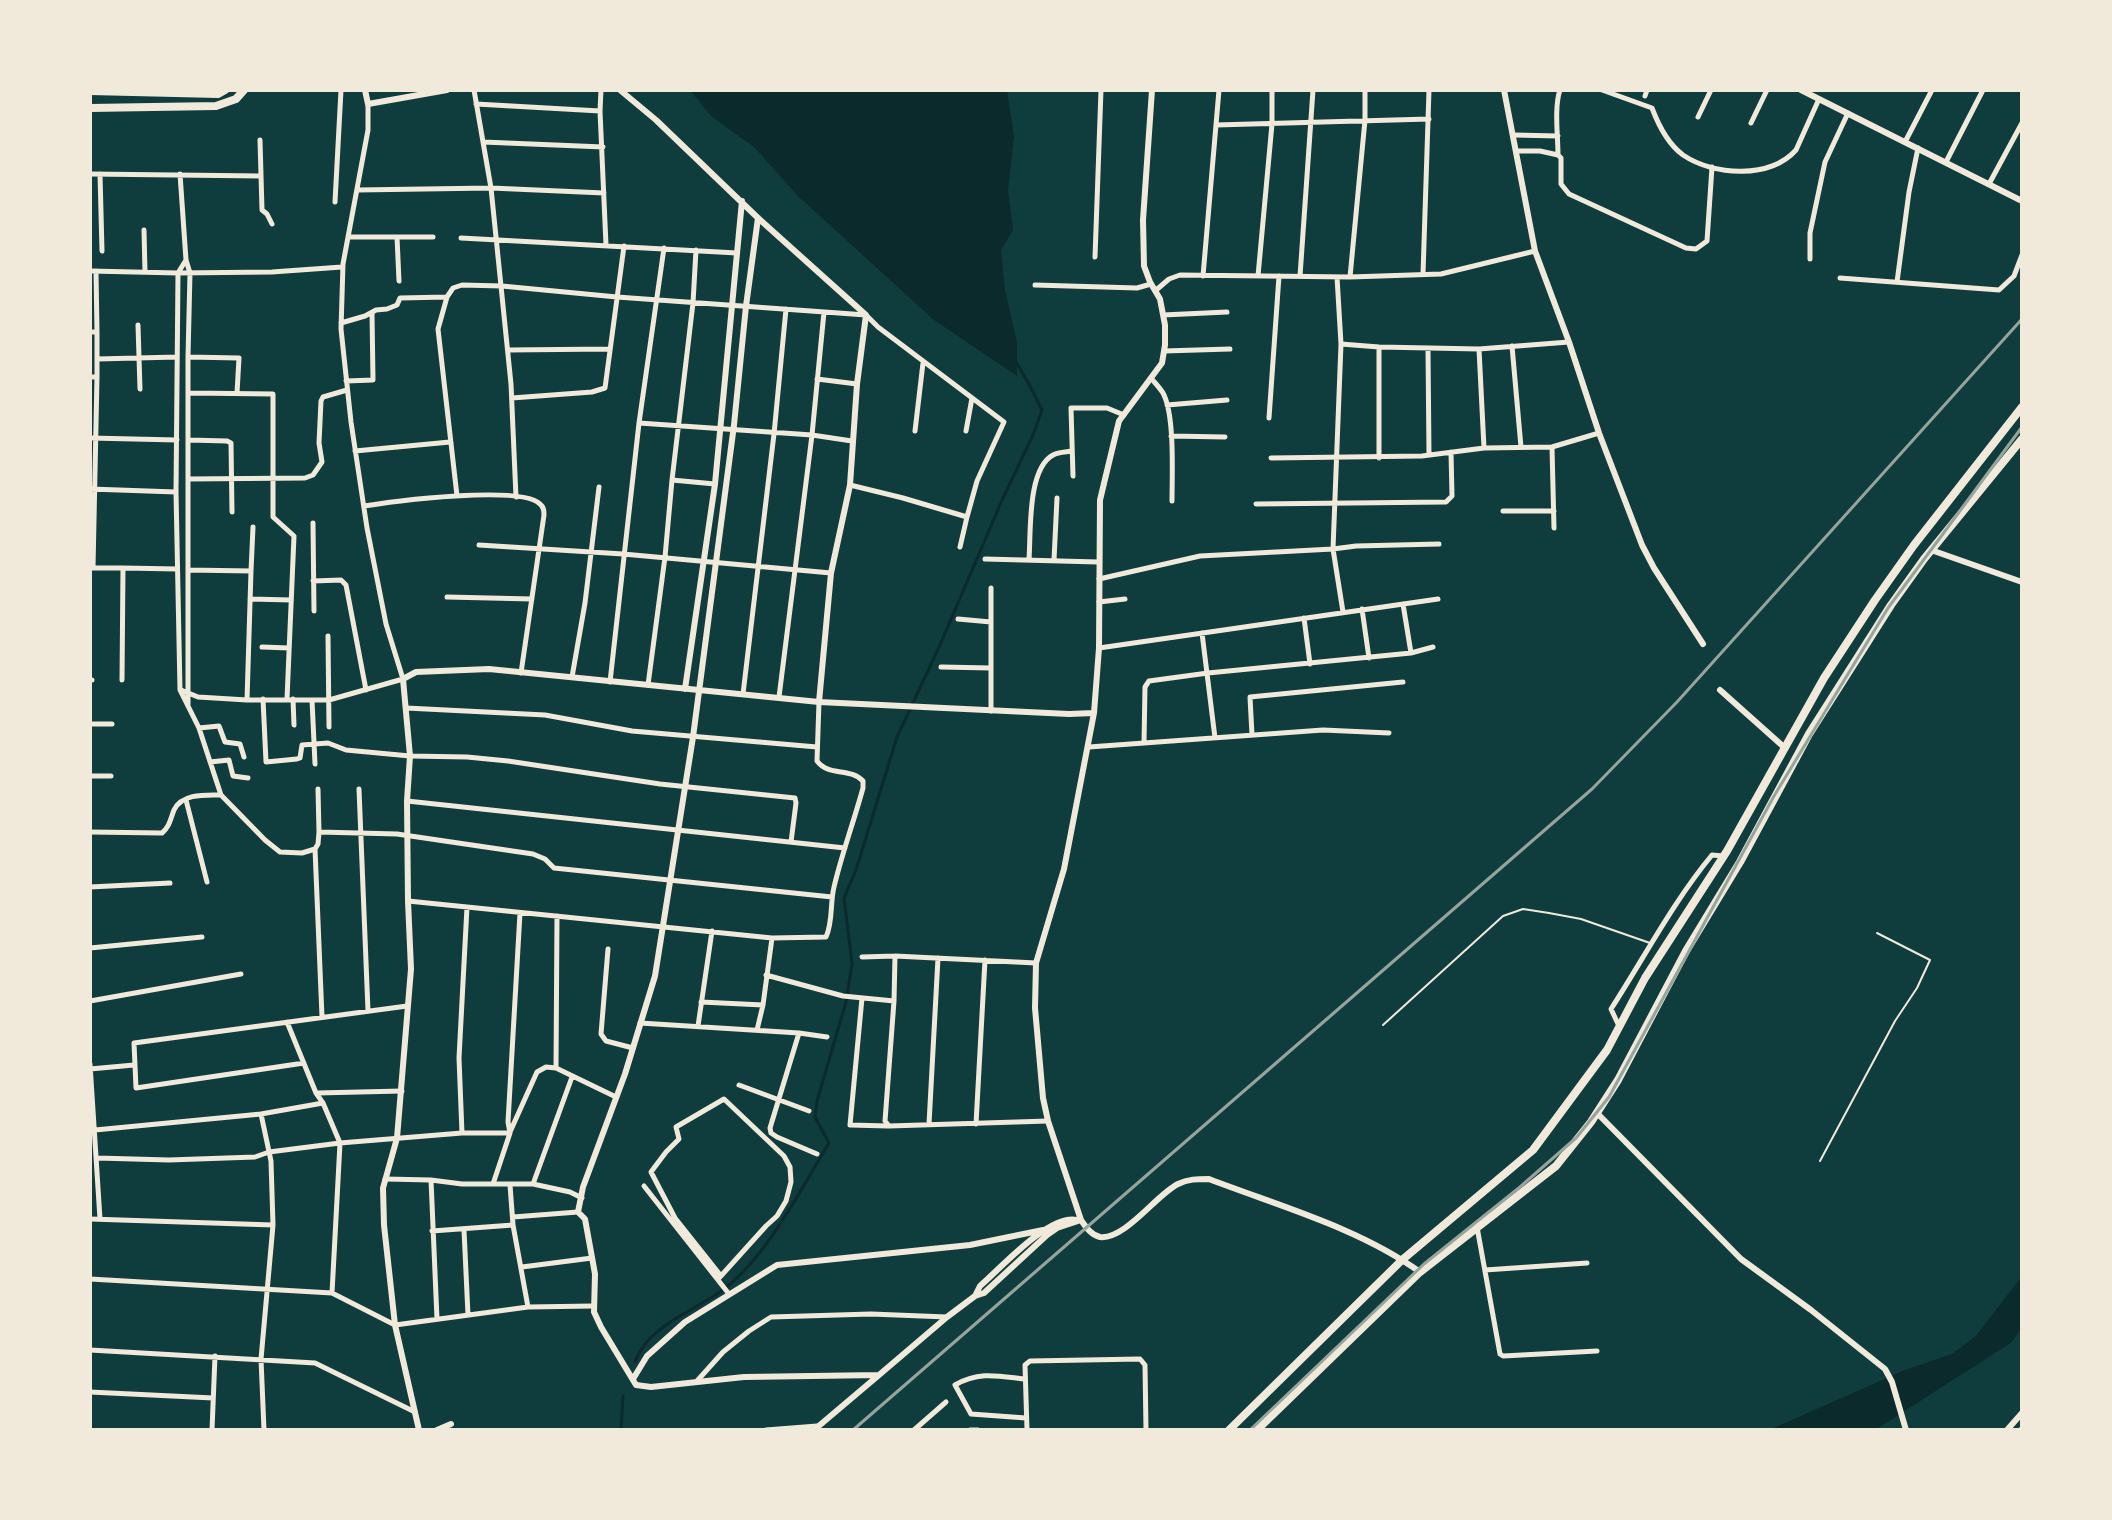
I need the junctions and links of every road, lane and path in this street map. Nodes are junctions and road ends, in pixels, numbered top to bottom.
1 (225, 90) edge
2 (244, 90) edge
3 (341, 90) edge
4 (365, 90) edge
5 (447, 90) edge
6 (474, 90) edge
7 (601, 90) edge
8 (622, 90) edge
9 (1101, 90) edge
10 (1152, 90) edge
11 (1219, 90) edge
12 (1272, 90) edge
13 (1313, 90) edge
14 (1365, 90) edge
15 (1429, 90) edge
16 (1504, 90) edge
17 (1560, 90) edge
18 (1602, 90) edge
19 (1711, 90) edge
20 (1767, 90) edge
21 (1801, 90) edge
22 (1932, 90) edge
23 (1983, 90) edge
24 (90, 91) edge
25 (121, 91) edge
26 (1819, 99) junction
27 (368, 104) junction
28 (476, 104) junction
29 (90, 108) edge
30 (600, 111) junction
31 (1848, 113) junction
32 (1698, 117) dead end
33 (1429, 119) junction
34 (1365, 120) junction
35 (1312, 121) junction
36 (1751, 123) dead end
37 (2022, 123) edge
38 (1272, 124) junction
39 (1216, 125) junction
40 (1514, 135) junction
41 (1558, 136) junction
42 (260, 140) dead end
43 (483, 142) junction
44 (1905, 142) junction
45 (603, 147) junction
46 (1918, 148) junction
47 (1516, 151) junction
48 (1558, 155) junction
49 (1946, 162) junction
50 (1712, 167) junction
51 (90, 174) edge
52 (100, 174) junction
53 (180, 174) junction
54 (261, 176) junction
55 (1989, 184) junction
56 (491, 188) junction
57 (357, 190) junction
58 (604, 193) junction
59 (742, 201) junction
60 (2022, 201) edge
61 (335, 202) dead end
62 (758, 218) junction
63 (272, 224) dead end
64 (144, 230) dead end
65 (348, 237) junction
66 (397, 237) junction
67 (433, 237) dead end
68 (461, 238) dead end
69 (498, 239) junction
70 (606, 245) junction
71 (624, 246) junction
72 (664, 248) junction
73 (696, 250) junction
74 (102, 251) dead end
75 (1535, 251) junction
76 (737, 253) junction
77 (2022, 255) edge
78 (1095, 257) dead end
79 (1810, 259) dead end
80 (186, 260) junction
81 (342, 267) junction
82 (93, 271) edge
83 (145, 272) junction
84 (178, 273) junction
85 (190, 273) junction
86 (1423, 274) junction
87 (1203, 276) junction
88 (1258, 276) junction
89 (1279, 276) junction
90 (1300, 276) junction
91 (1337, 277) junction
92 (1350, 277) junction
93 (1840, 278) dead end
94 (399, 281) dead end
95 (1897, 282) junction
96 (1035, 285) dead end
97 (502, 286) junction
98 (1153, 288) junction
99 (447, 297) junction
100 (617, 297) junction
101 (657, 300) junction
102 (693, 303) junction
103 (732, 305) junction
104 (746, 306) junction
105 (786, 309) junction
106 (824, 312) junction
107 (1227, 312) dead end
108 (372, 313) junction
109 (866, 315) junction
110 (1163, 315) junction
111 (341, 323) junction
112 (138, 325) dead end
113 (94, 332) edge
114 (1569, 342) junction
115 (1341, 344) junction
116 (1512, 346) junction
117 (1379, 347) junction
118 (610, 349) junction
119 (1230, 349) dead end
120 (1428, 349) junction
121 (1479, 349) junction
122 (508, 350) junction
123 (1164, 351) junction
124 (177, 357) junction
125 (188, 357) junction
126 (138, 358) junction
127 (97, 359) junction
128 (923, 362) junction
129 (94, 377) edge
130 (1151, 378) junction
131 (817, 379) junction
132 (346, 381) junction
133 (857, 384) junction
134 (140, 389) dead end
135 (347, 390) junction
136 (189, 393) junction
137 (237, 393) junction
138 (512, 398) junction
139 (972, 398) junction
140 (1227, 400) dead end
141 (1167, 405) junction
142 (2022, 407) edge
143 (1124, 415) junction
144 (1269, 418) dead end
145 (639, 423) junction
146 (679, 427) junction
147 (720, 430) junction
148 (733, 431) junction
149 (915, 431) dead end
150 (966, 431) dead end
151 (1599, 433) junction
152 (774, 434) junction
153 (812, 435) junction
154 (1171, 436) junction
155 (1225, 437) dead end
156 (94, 438) edge
157 (2022, 439) edge
158 (177, 440) junction
159 (189, 440) junction
160 (852, 441) junction
161 (450, 442) junction
162 (1521, 447) junction
163 (1552, 447) junction
164 (1484, 448) junction
165 (355, 451) junction
166 (1072, 451) junction
167 (1451, 452) junction
168 (1429, 455) junction
169 (1271, 458) dead end
170 (1335, 458) junction
171 (1379, 458) junction
172 (1073, 476) dead end
173 (273, 478) junction
174 (189, 479) junction
175 (232, 479) junction
176 (672, 480) junction
177 (715, 484) junction
178 (850, 485) junction
179 (599, 487) dead end
180 (93, 489) edge
181 (176, 492) junction
182 (457, 496) junction
183 (516, 497) junction
184 (1057, 498) dead end
185 (1172, 501) dead end
186 (1256, 504) dead end
187 (1334, 504) junction
188 (364, 506) junction
189 (1503, 511) dead end
190 (1554, 511) junction
191 (232, 512) dead end
192 (967, 517) junction
193 (313, 523) dead end
194 (253, 527) dead end
195 (1554, 528) dead end
196 (1439, 544) dead end
197 (479, 545) dead end
198 (960, 547) dead end
199 (539, 549) junction
200 (1333, 549) junction
201 (1930, 550) junction
202 (591, 553) junction
203 (623, 554) junction
204 (665, 557) junction
205 (985, 559) dead end
206 (1029, 559) junction
207 (704, 560) junction
208 (1054, 560) junction
209 (716, 562) junction
210 (1098, 562) junction
211 (757, 566) junction
212 (92, 568) edge
213 (123, 568) junction
214 (177, 569) junction
215 (796, 569) junction
216 (188, 570) junction
217 (251, 571) junction
218 (831, 573) junction
219 (1099, 579) junction
220 (313, 581) junction
221 (2022, 582) edge
222 (991, 588) dead end
223 (447, 597) dead end
224 (250, 599) junction
225 (532, 599) junction
226 (1125, 599) dead end
227 (1438, 599) dead end
228 (291, 600) junction
229 (1099, 602) junction
230 (1403, 604) junction
231 (1362, 609) junction
232 (314, 611) dead end
233 (1343, 612) junction
234 (1304, 618) junction
235 (958, 619) dead end
236 (991, 622) junction
237 (1202, 633) junction
238 (328, 636) dead end
239 (1703, 644) dead end
240 (262, 647) dead end
241 (1433, 647) dead end
242 (289, 648) junction
243 (1099, 648) junction
244 (1411, 653) junction
245 (1369, 658) junction
246 (1310, 664) junction
247 (941, 667) dead end
248 (991, 668) junction
249 (521, 673) junction
250 (1208, 673) junction
251 (572, 677) junction
252 (403, 679) junction
253 (122, 680) dead end
254 (610, 682) junction
255 (1403, 682) dead end
256 (648, 685) junction
257 (685, 689) junction
258 (180, 690) junction
259 (366, 690) junction
260 (1720, 690) dead end
261 (699, 691) junction
262 (189, 693) junction
263 (743, 694) junction
264 (779, 697) junction
265 (263, 699) junction
266 (290, 699) junction
267 (247, 700) junction
268 (312, 700) junction
269 (329, 700) junction
270 (819, 702) junction
271 (188, 707) junction
272 (406, 708) junction
273 (991, 711) junction
274 (1094, 713) junction
275 (90, 724) edge
276 (112, 724) dead end
277 (294, 725) dead end
278 (329, 727) dead end
279 (199, 728) junction
280 (1389, 733) dead end
281 (1252, 735) junction
282 (693, 737) junction
283 (1215, 738) junction
284 (1144, 743) junction
285 (314, 744) junction
286 (817, 747) junction
287 (1089, 747) junction
288 (1785, 748) junction
289 (410, 756) junction
290 (244, 757) dead end
291 (210, 762) junction
292 (315, 764) dead end
293 (90, 776) edge
294 (111, 776) dead end
295 (248, 778) dead end
296 (685, 787) junction
297 (318, 789) dead end
298 (359, 789) dead end
299 (221, 795) junction
300 (186, 800) junction
301 (407, 801) junction
302 (678, 830) junction
303 (90, 832) edge
304 (319, 832) junction
305 (362, 833) junction
306 (407, 835) junction
307 (791, 842) junction
308 (845, 848) junction
309 (315, 849) junction
310 (1724, 856) junction
311 (671, 880) junction
312 (207, 882) dead end
313 (170, 883) dead end
314 (90, 887) edge
315 (832, 897) junction
316 (408, 901) junction
317 (467, 907) junction
318 (520, 913) junction
319 (557, 916) junction
320 (663, 926) junction
321 (712, 931) junction
322 (1877, 933) dead end
323 (202, 937) dead end
324 (772, 938) junction
325 (1651, 943) junction
326 (90, 948) edge
327 (608, 949) dead end
328 (895, 956) junction
329 (862, 957) dead end
330 (938, 958) junction
331 (985, 960) junction
332 (1036, 963) junction
333 (241, 974) dead end
334 (766, 975) junction
335 (862, 998) junction
336 (90, 1001) edge
337 (894, 1001) junction
338 (701, 1002) junction
339 (763, 1005) junction
340 (407, 1006) junction
341 (368, 1011) junction
342 (322, 1017) junction
343 (287, 1022) junction
344 (640, 1023) junction
345 (1383, 1025) dead end
346 (698, 1026) junction
347 (1620, 1027) junction
348 (757, 1030) junction
349 (799, 1033) junction
350 (827, 1037) dead end
351 (633, 1048) junction
352 (304, 1063) junction
353 (134, 1065) junction
354 (90, 1067) edge
355 (556, 1068) junction
356 (572, 1077) junction
357 (739, 1085) dead end
358 (402, 1091) junction
359 (316, 1093) junction
360 (616, 1097) junction
361 (779, 1099) junction
362 (323, 1103) junction
363 (809, 1111) dead end
364 (1597, 1113) junction
365 (261, 1114) junction
366 (1048, 1121) junction
367 (929, 1124) junction
368 (976, 1124) junction
369 (889, 1126) junction
370 (95, 1130) junction
371 (462, 1133) junction
372 (510, 1133) junction
373 (397, 1138) junction
374 (340, 1143) junction
375 (269, 1152) junction
376 (817, 1154) dead end
377 (97, 1158) junction
378 (1820, 1161) dead end
379 (385, 1179) junction
380 (431, 1180) junction
381 (493, 1184) junction
382 (533, 1184) junction
383 (510, 1185) junction
384 (644, 1186) dead end
385 (582, 1198) junction
386 (578, 1212) junction
387 (670, 1215) junction
388 (513, 1217) junction
389 (90, 1219) edge
390 (100, 1219) junction
391 (1081, 1220) junction
392 (273, 1225) junction
393 (513, 1225) junction
394 (1477, 1226) junction
395 (464, 1230) junction
396 (1043, 1230) junction
397 (432, 1231) junction
398 (592, 1258) junction
399 (1402, 1260) junction
400 (1587, 1263) dead end
401 (522, 1267) junction
402 (1485, 1270) junction
403 (1420, 1272) junction
404 (719, 1278) junction
405 (90, 1279) edge
406 (267, 1289) junction
407 (727, 1291) junction
408 (332, 1293) junction
409 (975, 1296) junction
410 (593, 1306) junction
411 (528, 1307) junction
412 (468, 1315) junction
413 (947, 1317) junction
414 (437, 1319) junction
415 (395, 1325) junction
416 (90, 1350) edge
417 (1597, 1351) dead end
418 (215, 1356) junction
419 (261, 1359) junction
420 (879, 1375) junction
421 (633, 1379) junction
422 (1024, 1379) junction
423 (697, 1381) junction
424 (90, 1392) edge
425 (213, 1398) junction
426 (946, 1402) dead end
427 (416, 1412) junction
428 (2022, 1413) edge
429 (1026, 1418) junction
430 (451, 1424) dead end
431 (816, 1428) edge
432 (1906, 1429) edge
433 (212, 1430) edge
434 (264, 1430) edge
435 (419, 1430) edge
436 (437, 1430) edge
437 (766, 1430) edge
438 (914, 1430) edge
439 (970, 1430) edge
440 (978, 1430) edge
441 (1027, 1430) edge
442 (1146, 1430) edge
443 (1229, 1430) edge
444 (1257, 1430) edge
445 (2007, 1430) edge

1 - 25 main road
2 - 29 main road
3 - 61 street
4 - 27 street
5 - 27 street
6 - 28 street
7 - 30 street
8 - 59 street
9 - 78 street
10 - 98 street
11 - 39 street
12 - 38 street
13 - 35 street
14 - 34 street
15 - 33 street
16 - 40 street
17 - 41 street
18 - 50 street
19 - 32 street
20 - 36 street
21 - 26 street
22 - 44 street
23 - 49 street
24 - 25 main road
26 - 31 street
26 - 50 street
27 - 57 street
28 - 30 street
28 - 43 street
30 - 45 street
31 - 44 street
31 - 79 street
33 - 34 street
33 - 86 street
34 - 35 street
34 - 92 street
35 - 38 street
35 - 90 street
37 - 55 street
38 - 39 street
38 - 88 street
39 - 87 street
40 - 41 street
40 - 47 street
41 - 48 street
42 - 54 street
43 - 45 street
43 - 56 street
44 - 46 street
45 - 58 street
46 - 49 street
46 - 95 street
47 - 48 street
47 - 75 street
48 - 50 street
49 - 55 street
51 - 52 street
52 - 53 street
52 - 74 street
53 - 54 street
53 - 80 street
54 - 63 street
55 - 60 street
56 - 57 street
56 - 58 street
56 - 69 street
57 - 65 street
58 - 70 street
59 - 62 street
59 - 76 street
62 - 104 street
62 - 109 street
64 - 83 street
65 - 66 street
65 - 81 street
66 - 67 street
66 - 94 street
68 - 69 street
69 - 70 street
69 - 97 street
70 - 71 street
71 - 72 street
71 - 100 street
72 - 73 street
72 - 101 street
73 - 76 street
73 - 102 street
75 - 86 street
75 - 114 street
76 - 103 street
77 - 95 street
80 - 84 street
80 - 85 street
81 - 85 street
81 - 111 street
82 - 83 street
82 - 113 street
83 - 84 street
84 - 85 street
84 - 124 street
85 - 125 street
86 - 92 street
87 - 88 street
87 - 98 street
88 - 89 street
89 - 90 street
89 - 144 street
90 - 91 street
91 - 92 street
91 - 115 street
93 - 95 street
96 - 98 street
97 - 99 street
97 - 100 street
97 - 122 street
98 - 110 street
99 - 108 street
99 - 161 street
100 - 101 street
100 - 118 street
101 - 102 street
101 - 145 street
102 - 103 street
102 - 146 street
103 - 104 street
103 - 147 street
104 - 105 street
104 - 148 street
105 - 106 street
105 - 152 street
106 - 109 street
106 - 131 street
107 - 110 street
108 - 111 street
108 - 132 street
109 - 128 street
109 - 133 street
110 - 123 street
111 - 132 street
112 - 126 street
113 - 127 street
114 - 116 street
114 - 151 street
115 - 117 street
115 - 170 street
116 - 121 street
116 - 162 street
117 - 120 street
117 - 171 street
118 - 122 street
118 - 138 street
119 - 123 street
120 - 121 street
120 - 168 street
121 - 164 street
122 - 138 street
123 - 130 street
124 - 126 street
124 - 158 street
125 - 136 street
125 - 137 street
126 - 127 street
126 - 134 street
127 - 129 street
128 - 139 street
128 - 149 street
129 - 156 street
130 - 141 street
130 - 143 street
131 - 133 street
131 - 153 street
132 - 135 street
133 - 160 street
135 - 165 street
135 - 173 street
136 - 137 street
136 - 159 street
137 - 173 street
138 - 183 street
139 - 150 street
139 - 192 street
140 - 141 street
141 - 154 street
142 - 288 main road
143 - 166 street
143 - 210 street
145 - 146 street
145 - 203 street
146 - 147 street
146 - 176 street
147 - 148 street
147 - 177 street
148 - 152 street
148 - 209 street
151 - 163 street
151 - 239 street
152 - 153 street
152 - 211 street
153 - 160 street
153 - 215 street
154 - 155 street
154 - 185 street
156 - 158 street
156 - 180 street
157 - 201 main road
158 - 181 street
159 - 174 street
159 - 175 street
160 - 178 street
161 - 165 street
161 - 182 street
162 - 163 street
162 - 164 street
163 - 190 street
164 - 167 street
165 - 188 street
166 - 172 street
166 - 206 street
167 - 168 street
167 - 187 street
168 - 171 street
169 - 170 street
170 - 171 street
170 - 187 street
173 - 175 street
173 - 228 street
174 - 175 street
174 - 216 street
175 - 191 street
176 - 177 street
176 - 204 street
177 - 207 street
178 - 192 street
178 - 218 street
179 - 202 street
180 - 181 street
180 - 212 street
181 - 214 street
182 - 183 street
182 - 188 street
183 - 199 street
184 - 208 street
186 - 187 street
187 - 200 street
188 - 252 street
189 - 190 street
190 - 195 street
192 - 198 street
193 - 220 street
194 - 217 street
196 - 200 street
197 - 199 street
199 - 202 street
199 - 225 street
200 - 219 street
200 - 233 street
201 - 221 street
201 - 364 main road
202 - 203 street
202 - 251 street
203 - 204 street
203 - 254 street
204 - 207 street
204 - 256 street
205 - 206 street
206 - 208 street
207 - 209 street
207 - 257 street
208 - 210 street
209 - 211 street
209 - 261 street
210 - 219 street
211 - 215 street
211 - 263 street
212 - 213 street
213 - 214 street
213 - 253 street
214 - 258 street
215 - 218 street
215 - 264 street
216 - 217 street
216 - 262 street
217 - 224 street
218 - 270 street
219 - 229 street
220 - 232 street
220 - 259 street
222 - 236 street
223 - 225 street
224 - 228 street
224 - 267 street
225 - 249 street
226 - 229 street
227 - 230 street
228 - 242 street
229 - 243 street
230 - 231 street
230 - 244 street
231 - 233 street
231 - 245 street
233 - 234 street
234 - 237 street
234 - 246 street
235 - 236 street
236 - 248 street
237 - 243 street
237 - 250 street
238 - 269 street
240 - 242 street
241 - 244 street
242 - 266 street
243 - 274 street
244 - 245 street
245 - 246 street
246 - 250 street
247 - 248 street
248 - 273 street
249 - 251 street
249 - 252 street
250 - 283 street
250 - 284 street
251 - 254 street
252 - 259 street
252 - 272 street
254 - 256 street
255 - 281 street
256 - 257 street
257 - 261 street
258 - 262 street
258 - 271 street
259 - 269 street
260 - 288 street
261 - 263 street
261 - 282 street
262 - 267 street
262 - 271 street
263 - 264 street
264 - 270 street
265 - 266 street
265 - 267 street
265 - 285 street
266 - 268 street
266 - 277 street
268 - 269 street
268 - 285 street
269 - 278 street
270 - 273 street
270 - 286 street
271 - 279 street
272 - 282 street
272 - 289 street
273 - 274 street
274 - 287 street
275 - 276 street
279 - 290 street
279 - 291 street
280 - 281 street
281 - 283 street
282 - 286 street
282 - 296 street
283 - 284 street
284 - 287 street
285 - 289 street
285 - 292 street
286 - 308 street
287 - 332 street
288 - 310 main road
289 - 296 street
289 - 301 street
291 - 295 street
291 - 299 street
293 - 294 street
296 - 302 street
296 - 307 street
297 - 304 street
298 - 305 street
299 - 300 street
299 - 309 street
300 - 303 street
300 - 312 street
301 - 302 street
301 - 306 street
302 - 307 street
302 - 311 street
304 - 305 street
304 - 309 street
305 - 306 street
305 - 341 street
306 - 311 street
306 - 316 street
307 - 308 street
308 - 315 street
309 - 342 street
310 - 325 street
310 - 347 main road
311 - 315 street
311 - 320 street
313 - 314 street
315 - 324 street
316 - 317 street
316 - 340 street
317 - 318 street
317 - 371 street
318 - 319 street
318 - 372 street
319 - 320 street
319 - 355 street
320 - 321 street
320 - 344 street
321 - 324 street
321 - 338 street
322 - 378 lane
323 - 326 street
324 - 334 street
325 - 345 lane
325 - 347 street
327 - 351 street
328 - 329 street
328 - 330 street
328 - 337 street
330 - 331 street
330 - 367 street
331 - 332 street
331 - 368 street
332 - 366 street
333 - 336 street
334 - 335 street
334 - 339 street
335 - 337 street
335 - 369 street
337 - 369 street
338 - 339 street
338 - 346 street
339 - 348 street
340 - 341 street
340 - 358 street
341 - 342 street
342 - 343 street
343 - 352 street
343 - 353 street
344 - 346 street
344 - 351 street
346 - 348 street
347 - 399 main road
348 - 349 street
349 - 350 street
349 - 361 street
351 - 360 street
352 - 353 street
352 - 359 street
353 - 354 street
354 - 370 street
355 - 356 street
355 - 372 street
356 - 360 street
356 - 382 street
357 - 361 street
358 - 359 street
358 - 373 street
359 - 362 street
360 - 385 street
361 - 363 street
361 - 376 street
362 - 365 street
362 - 374 street
364 - 394 main road
364 - 432 street
365 - 370 street
365 - 375 street
366 - 368 street
366 - 391 street
367 - 368 street
367 - 369 street
370 - 377 street
371 - 372 street
371 - 373 street
372 - 381 street
373 - 374 street
373 - 379 street
374 - 375 street
374 - 408 street
375 - 377 street
375 - 392 street
377 - 390 street
379 - 380 street
379 - 415 street
380 - 381 street
380 - 397 street
381 - 383 street
382 - 383 street
382 - 385 street
383 - 388 street
384 - 387 street
385 - 386 street
386 - 388 street
386 - 398 street
387 - 404 street
387 - 404 street
388 - 393 street
389 - 390 street
390 - 392 street
391 - 396 street
391 - 399 street
391 - 409 street
392 - 406 street
393 - 395 street
393 - 401 street
394 - 402 street
394 - 403 main road
395 - 397 street
395 - 412 street
396 - 407 street
396 - 409 street
397 - 414 street
398 - 401 street
398 - 410 street
399 - 403 street
399 - 443 main road
400 - 402 street
401 - 411 street
402 - 417 street
403 - 444 main road
404 - 407 street
405 - 406 street
406 - 408 street
406 - 419 street
407 - 421 street
408 - 415 street
409 - 413 street
410 - 411 street
410 - 421 street
411 - 412 street
412 - 414 street
413 - 420 street
413 - 423 street
414 - 415 street
415 - 427 street
416 - 418 street
418 - 419 street
418 - 425 street
419 - 427 street
419 - 434 street
420 - 423 street
420 - 431 street
421 - 423 street
422 - 429 street
422 - 429 street
422 - 442 street
424 - 425 street
425 - 433 street
426 - 438 street
427 - 435 street
428 - 445 street
429 - 441 street
430 - 436 street
431 - 437 street
439 - 440 street

